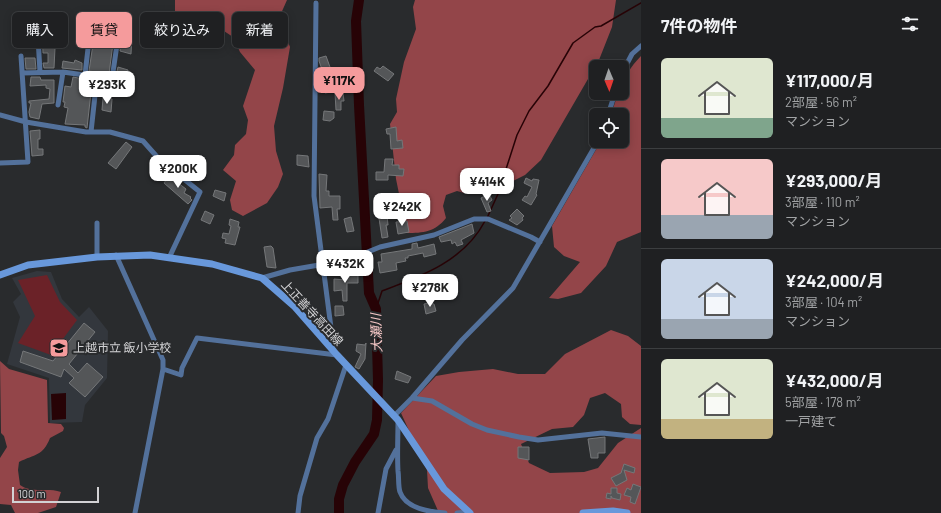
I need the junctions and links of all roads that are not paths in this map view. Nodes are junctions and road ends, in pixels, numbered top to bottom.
1 (316, 3) dead end
2 (641, 46) edge
3 (39, 48) edge
4 (88, 48) edge
5 (117, 48) edge
6 (21, 56) dead end
7 (629, 60) edge
8 (40, 72) junction
9 (63, 72) junction
10 (22, 73) junction
11 (85, 75) junction
12 (97, 77) junction
13 (58, 105) dead end
14 (0, 115) edge
15 (26, 122) junction
16 (91, 132) junction
17 (594, 148) edge
18 (0, 163) edge
19 (97, 223) dead end
20 (540, 242) junction
21 (116, 255) junction
22 (97, 257) junction
23 (169, 258) junction
24 (324, 264) junction
25 (0, 275) edge
26 (262, 278) junction
27 (335, 354) junction
28 (346, 365) junction
29 (163, 370) junction
30 (412, 398) junction
31 (396, 418) junction
32 (641, 437) edge
33 (397, 450) junction
34 (469, 512) edge
35 (135, 513) edge
36 (298, 513) edge
37 (378, 513) edge
38 (445, 513) edge
39 (457, 513) edge
40 (583, 513) edge
41 (627, 513) edge

1 - 24 street
2 - 7 street
3 - 8 street
4 - 11 street
5 - 12 street
6 - 10 street
8 - 9 street
8 - 10 street
9 - 11 street
9 - 13 street
10 - 15 street
11 - 12 street
12 - 16 street
14 - 15 street
15 - 16 street
15 - 18 street
16 - 23 street
17 - 20 street
19 - 22 street
20 - 24 street
20 - 30 street
21 - 22 main road, 上正善寺高田線
21 - 23 main road, 上正善寺高田線
21 - 29 street
22 - 25 main road, 上正善寺高田線
23 - 26 main road, 上正善寺高田線
24 - 26 street
24 - 27 street
26 - 27 main road, 上正善寺高田線
27 - 28 main road, 上正善寺高田線
27 - 29 street
28 - 31 main road, 上正善寺高田線
28 - 36 street
29 - 35 street
30 - 31 street
30 - 32 street
31 - 33 street
31 - 34 main road, 上正善寺高田線
33 - 37 street
33 - 38 street
34 - 39 street
40 - 41 main road

